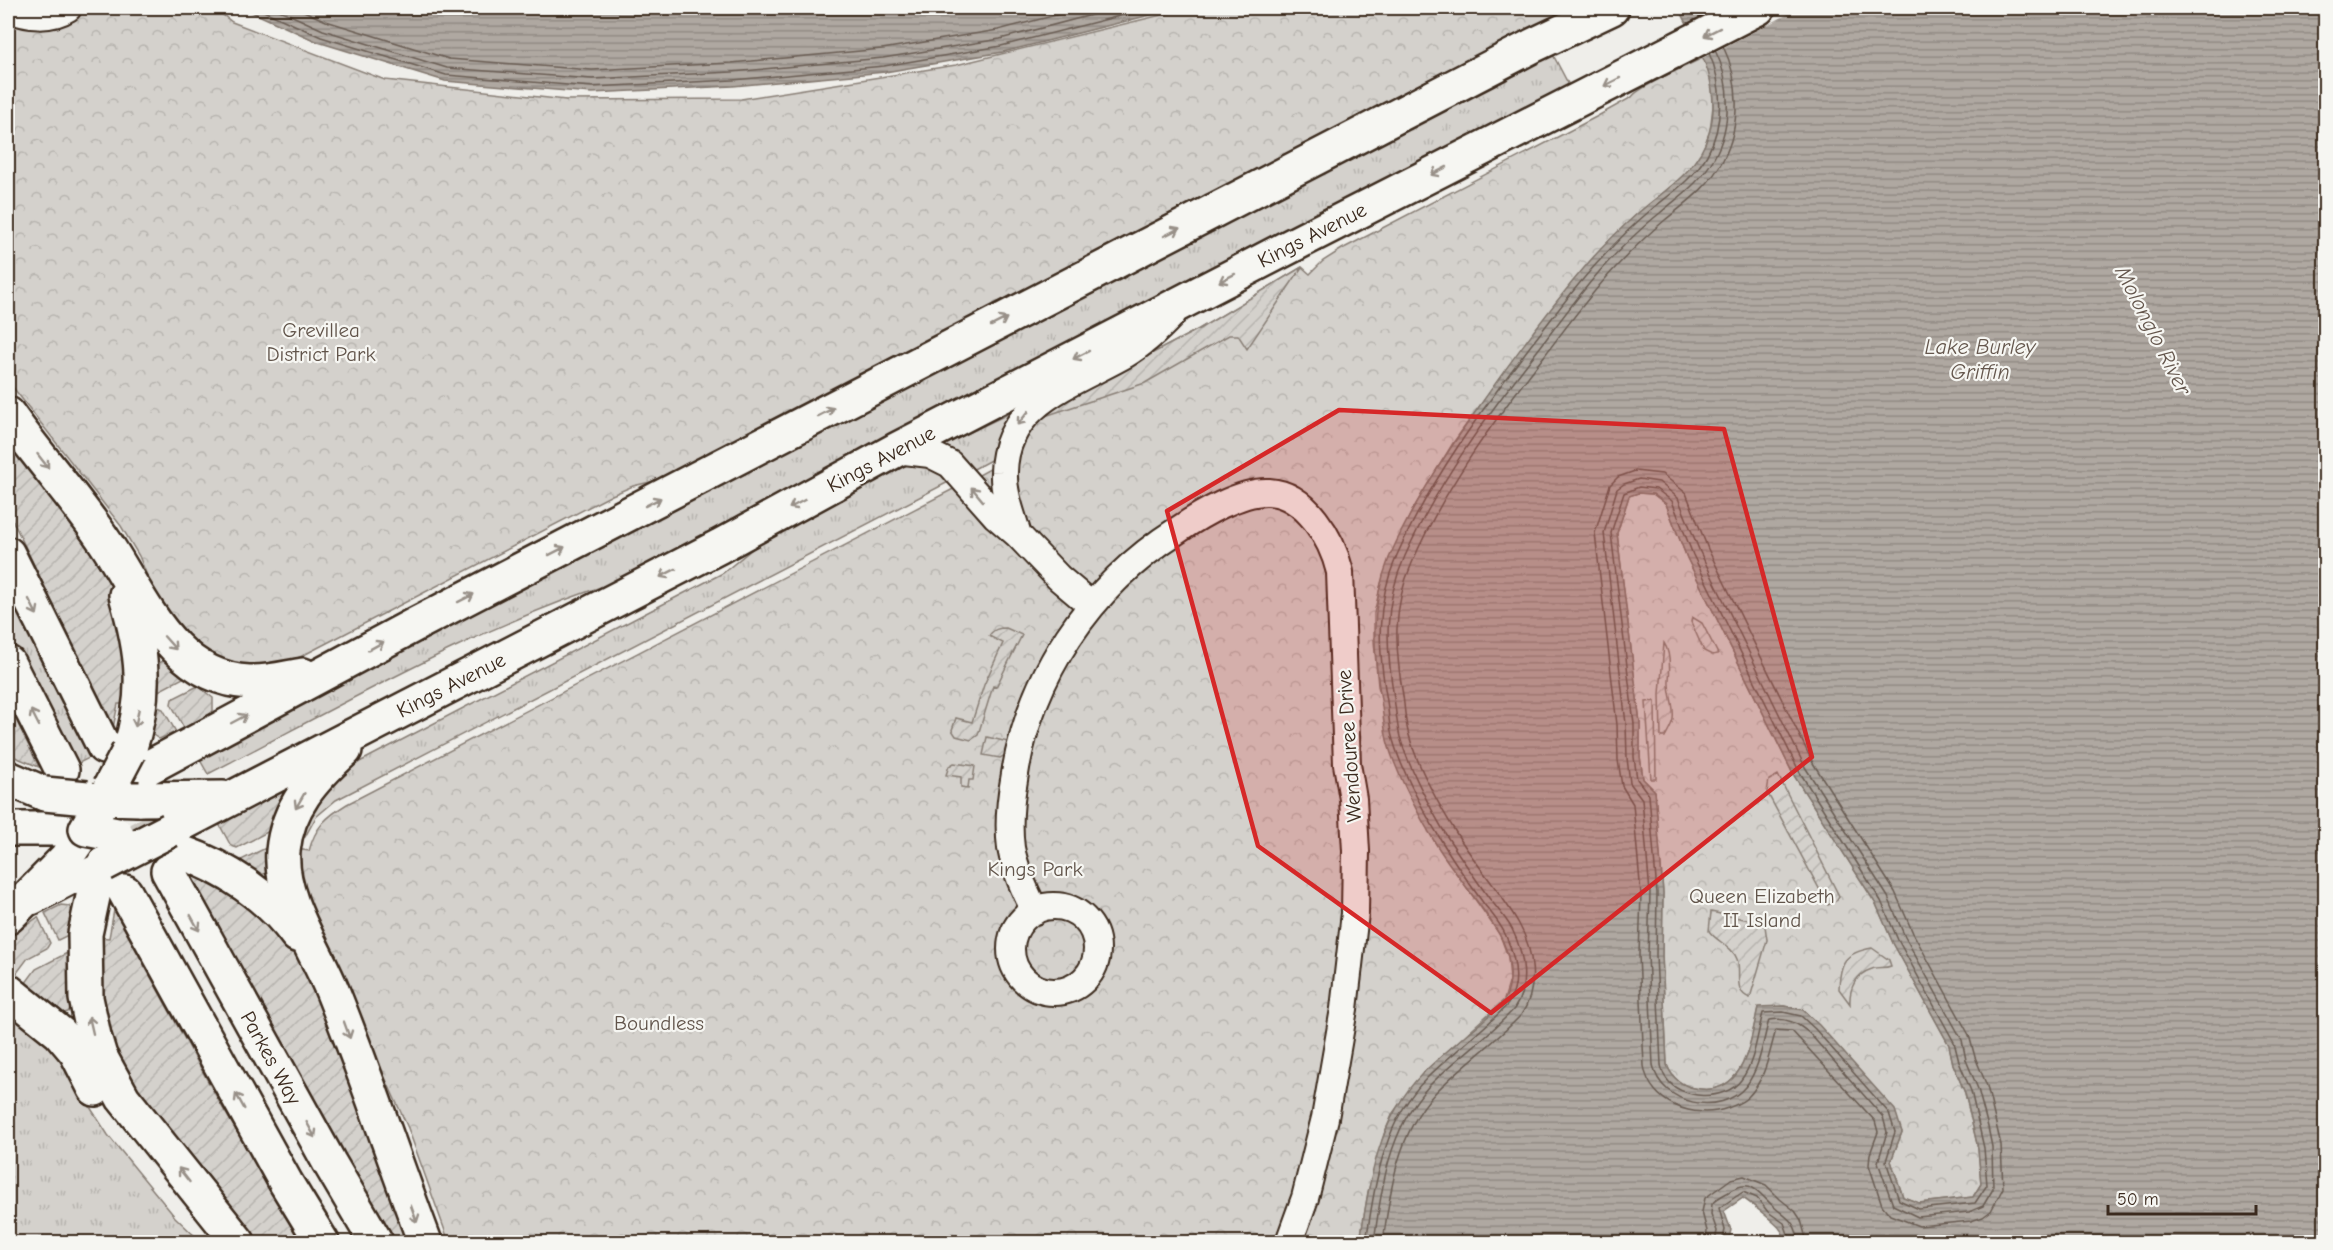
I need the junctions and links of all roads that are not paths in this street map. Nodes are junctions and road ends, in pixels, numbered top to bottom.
1 (68, 8) edge
2 (1612, 8) edge
3 (1758, 8) edge
4 (8, 9) edge
5 (1188, 299) junction
6 (8, 414) edge
7 (896, 450) junction
8 (1018, 535) junction
9 (8, 554) edge
10 (115, 559) junction
11 (1091, 605) junction
12 (8, 663) edge
13 (334, 669) junction
14 (369, 728) junction
15 (8, 778) edge
16 (112, 820) junction
17 (9, 830) edge
18 (1035, 911) dead end
19 (8, 917) edge
20 (326, 976) junction
21 (8, 991) edge
22 (161, 1147) junction
23 (238, 1242) edge
24 (322, 1242) edge
25 (376, 1242) edge
26 (424, 1242) edge
27 (1289, 1242) edge

1 - 4 street
13 -> 2 main road
3 -> 5 main road, Kings Avenue
5 -> 7 main road, Kings Avenue
5 -> 8 street
6 -> 10 main road
8 -> 7 street
7 -> 14 main road, Kings Avenue
8 - 11 street
9 -> 16 main road, Parkes Way
10 -> 13 main road
10 -> 16 main road
11 - 18 street, Wendouree Drive
11 - 27 street, Wendouree Drive
16 -> 12 main road, Parkes Way
16 -> 13 main road
14 - 16 main road, Kings Avenue
14 -> 20 main road
15 - 16 main road
16 - 17 main road
16 - 19 main road
16 - 20 main road
22 -> 16 main road
24 -> 16 main road, Parkes Way
16 -> 25 main road, Parkes Way
20 -> 26 main road
21 - 22 main road
23 -> 22 main road

